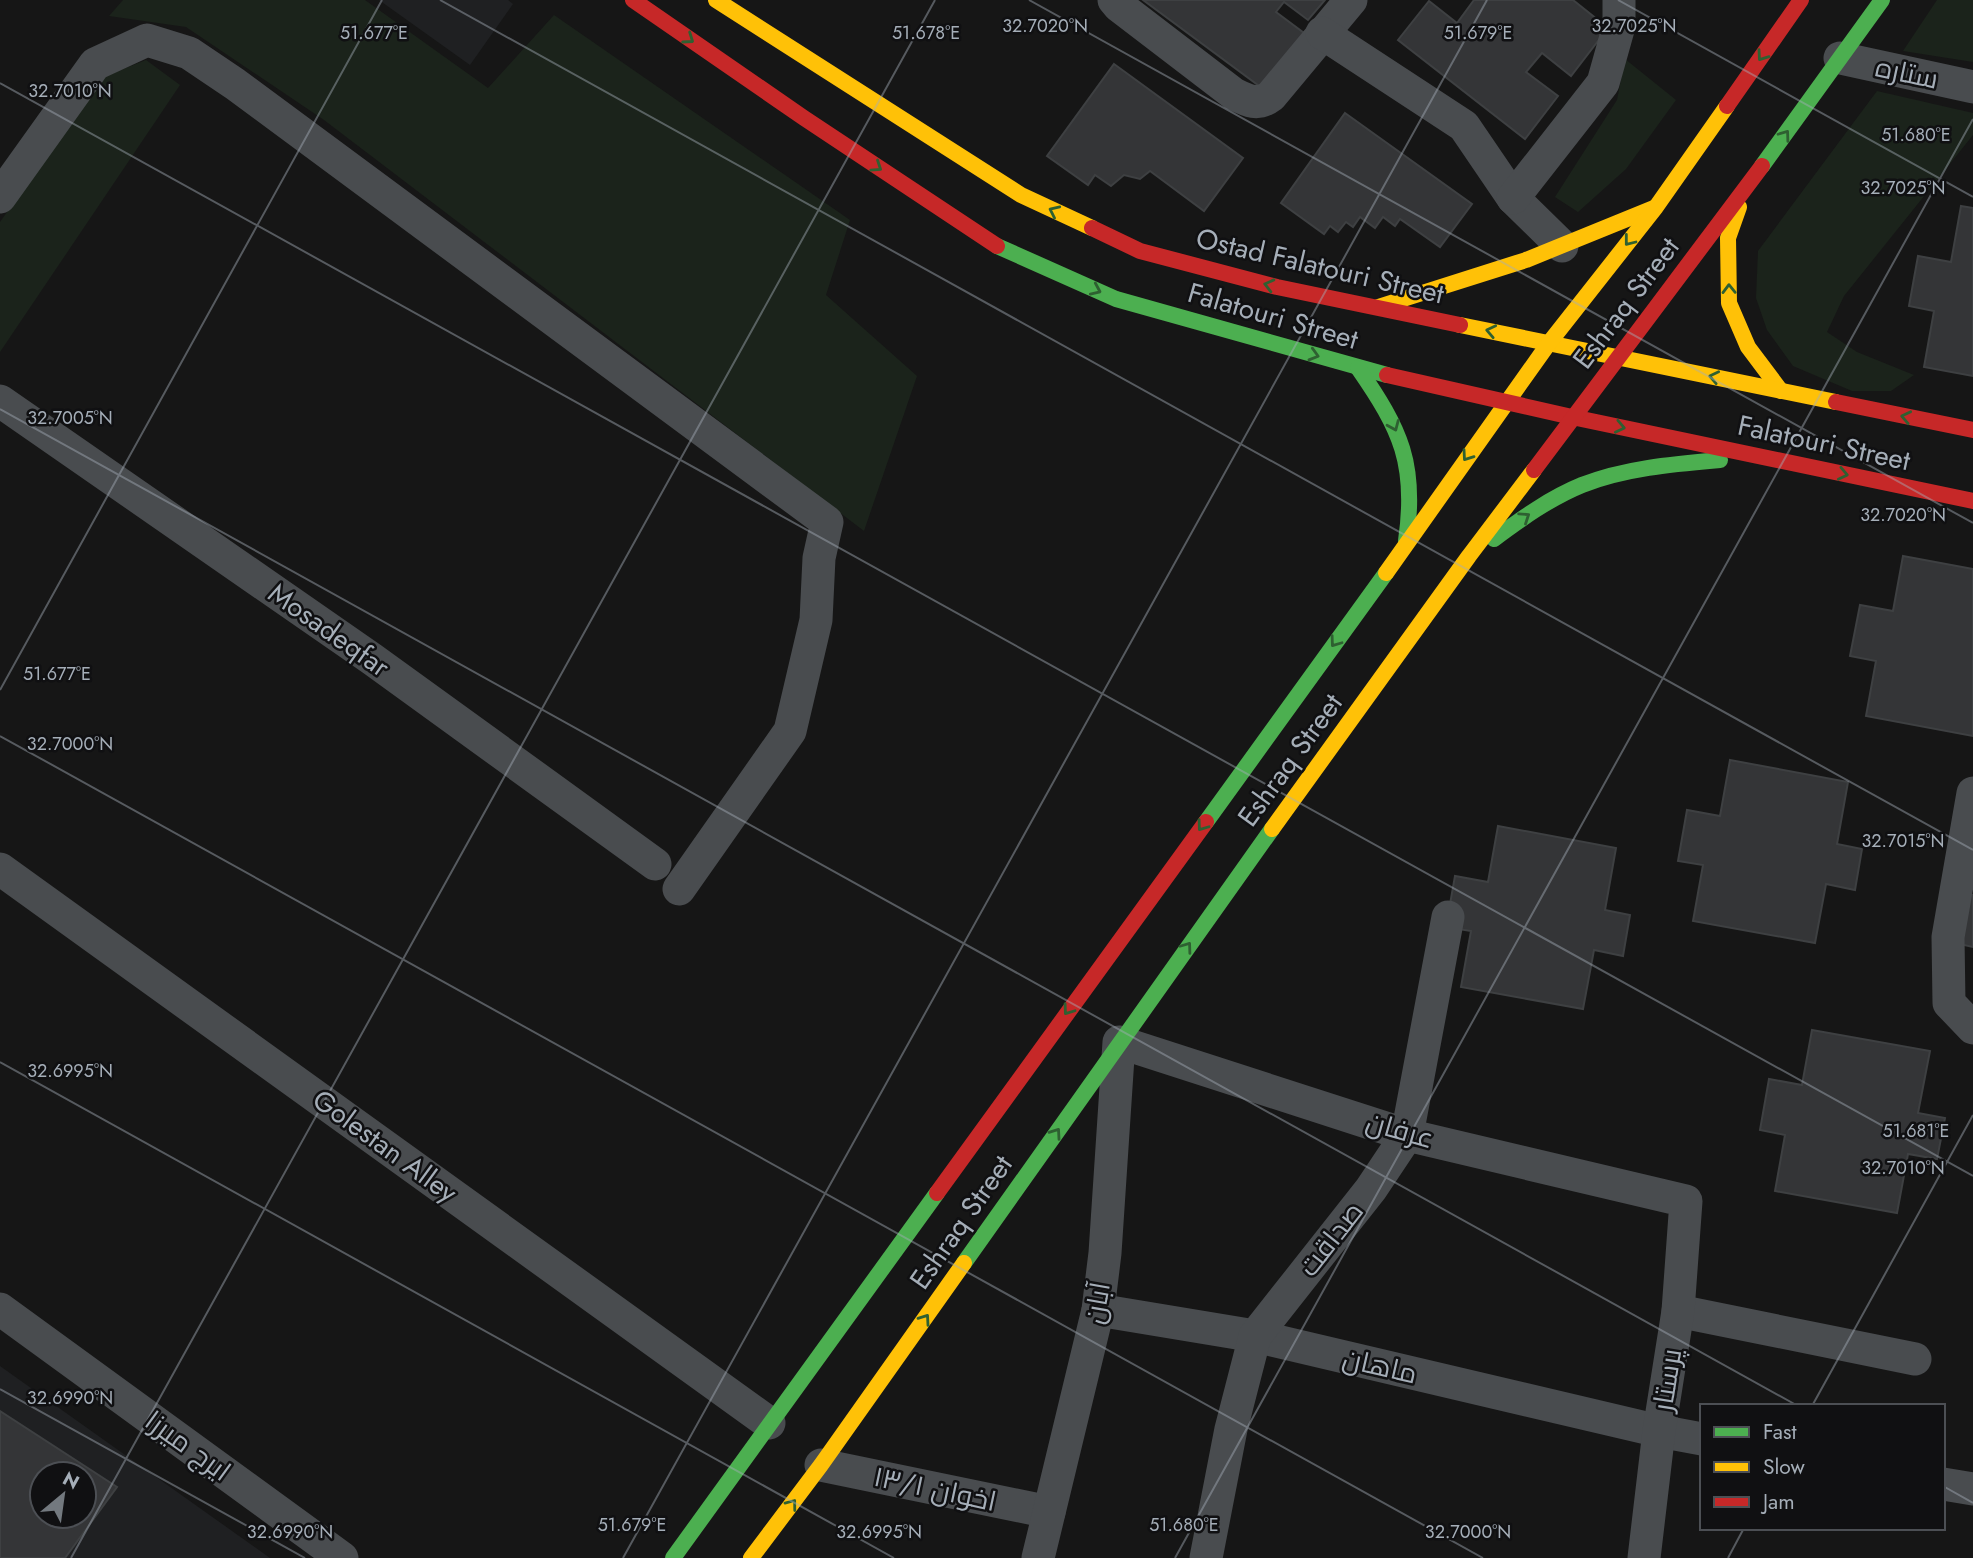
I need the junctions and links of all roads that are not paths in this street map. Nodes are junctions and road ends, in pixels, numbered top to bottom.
1 (633, 0) edge
2 (716, 0) edge
3 (1114, 0) edge
4 (1351, 0) edge
5 (1619, 0) edge
6 (1801, 0) edge
7 (1882, 0) edge
8 (1322, 33) junction
9 (1840, 58) junction
10 (1973, 87) edge
11 (1745, 190) junction
12 (0, 197) edge
13 (1513, 198) junction
14 (1656, 207) junction
15 (1562, 246) junction
16 (1377, 307) junction
17 (1549, 343) junction
18 (1618, 357) junction
19 (1359, 368) junction
20 (1781, 391) junction
21 (1506, 400) junction
22 (0, 401) edge
23 (1572, 417) junction
24 (1973, 430) edge
25 (1762, 456) junction
26 (1973, 501) edge
27 (1406, 544) junction
28 (1469, 556) junction
29 (1973, 793) edge
30 (655, 864) dead end
31 (0, 869) edge
32 (679, 889) dead end
33 (1448, 917) dead end
34 (1973, 1028) edge
35 (1119, 1042) junction
36 (1407, 1135) junction
37 (1686, 1201) joint
38 (0, 1309) edge
39 (1098, 1310) junction
40 (1678, 1311) junction
41 (1255, 1336) junction
42 (1915, 1359) dead end
43 (769, 1423) junction
44 (1659, 1432) junction
45 (1700, 1439) edge
46 (821, 1465) junction
47 (1945, 1484) edge
48 (1973, 1489) edge
49 (1049, 1512) junction
50 (1043, 1557) edge
51 (342, 1558) edge
52 (673, 1558) edge
53 (751, 1558) edge
54 (1206, 1558) edge
55 (1644, 1558) edge

1 -> 19 main road, Falatouri Street
16 -> 2 main road, Ostad Falatouri Street
3 - 8 street
4 - 8 street
5 - 13 street
6 -> 14 main road, Eshraq Street
7 - 9 main road, Eshraq Street
8 - 13 street
9 - 10 street, ستاره
11 -> 9 main road, Eshraq Street
11 - 18 main road, Eshraq Street
20 -> 11 main road
12 - 32 street
13 - 15 street
14 - 15 main road
14 -> 17 main road, Eshraq Street
15 - 16 main road
17 -> 16 main road, Ostad Falatouri Street
17 - 18 main road, Ostad Falatouri Street
17 - 21 main road, Eshraq Street
20 -> 18 main road, Ostad Falatouri Street
18 - 23 main road, Eshraq Street
19 - 21 main road, Falatouri Street
19 -> 27 main road
24 -> 20 main road, Ostad Falatouri Street
21 - 23 main road, Falatouri Street
21 -> 27 main road, Eshraq Street
22 - 30 street, Mosadeqfar
23 -> 25 main road, Falatouri Street
23 - 28 main road, Eshraq Street
25 -> 26 main road, Falatouri Street
28 -> 25 main road
27 -> 43 main road, Eshraq Street
35 -> 28 main road, Eshraq Street
29 - 34 street
31 - 43 street, Golestan Alley
33 - 36 street, صداقت
35 - 36 street, عرفان
35 - 39 street, آبان
46 -> 35 main road, Eshraq Street
36 - 37 street, عرفان
36 - 41 street, صداقت
37 - 40 street, پرستار
38 - 51 street, ایرج میرزا
39 - 41 street, ماهان
39 - 49 street, آبان
40 - 42 street
40 - 44 street, پرستار
41 - 44 street, ماهان
41 - 54 street, صداقت
43 - 52 main road, Eshraq Street
44 - 45 street, ماهان
44 - 55 street, پرستار
46 - 49 street, اخوان ۱۳/۱
53 -> 46 main road, Eshraq Street
47 - 48 street
49 - 50 street, آبان

